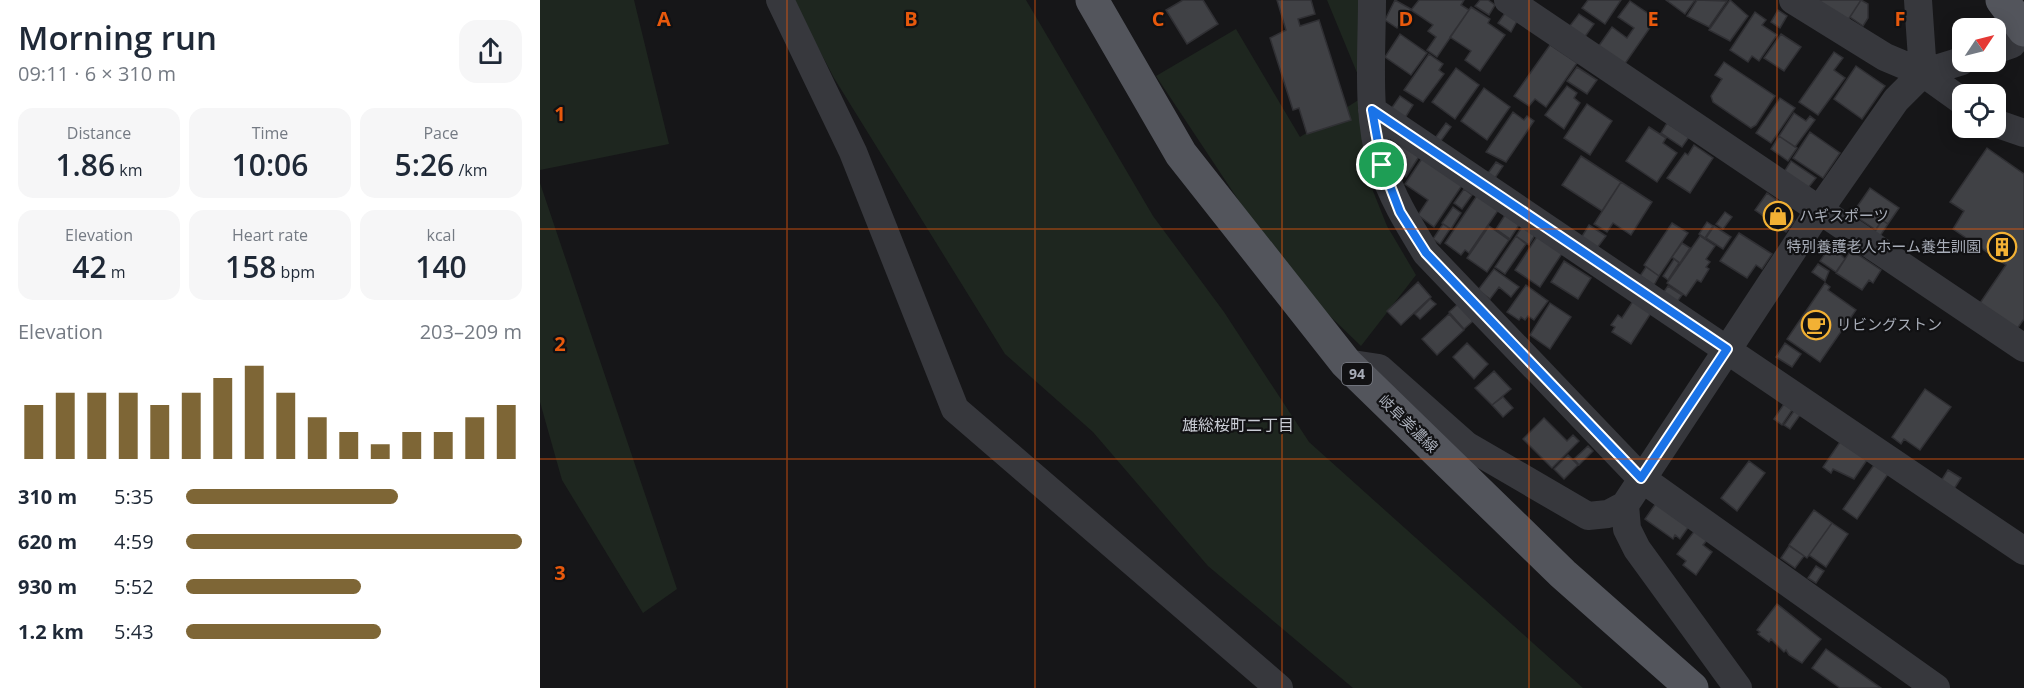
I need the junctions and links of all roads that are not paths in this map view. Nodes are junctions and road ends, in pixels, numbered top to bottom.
1 (780, 0) edge
2 (1092, 0) edge
3 (1372, 0) edge
4 (1508, 0) edge
5 (1793, 0) edge
6 (1918, 0) edge
7 (2002, 0) edge
8 (2010, 41) edge
9 (1952, 64) edge
10 (1923, 73) junction
11 (1952, 94) edge
12 (1372, 110) junction
13 (2006, 127) edge
14 (2024, 133) edge
15 (1820, 209) junction
16 (2024, 348) edge
17 (1727, 349) junction
18 (1346, 363) junction
19 (1641, 478) junction
20 (1625, 505) junction
21 (2024, 551) edge
22 (1279, 688) edge
23 (1692, 688) edge
24 (1738, 688) edge
25 (1936, 688) edge

1 - 22 street
2 - 18 main road, 岐阜美濃線 / 94
3 - 12 street
4 - 15 street
5 - 10 street
6 - 10 street
7 - 8 main road
9 - 10 street
10 - 11 street
10 - 15 street
12 - 17 street
12 - 19 street
13 - 14 street
15 - 16 street
15 - 17 street
17 - 19 street
17 - 21 street
18 - 20 street
18 - 23 main road, 岐阜美濃線 / 94
19 - 20 street
19 - 25 street
20 - 24 street

